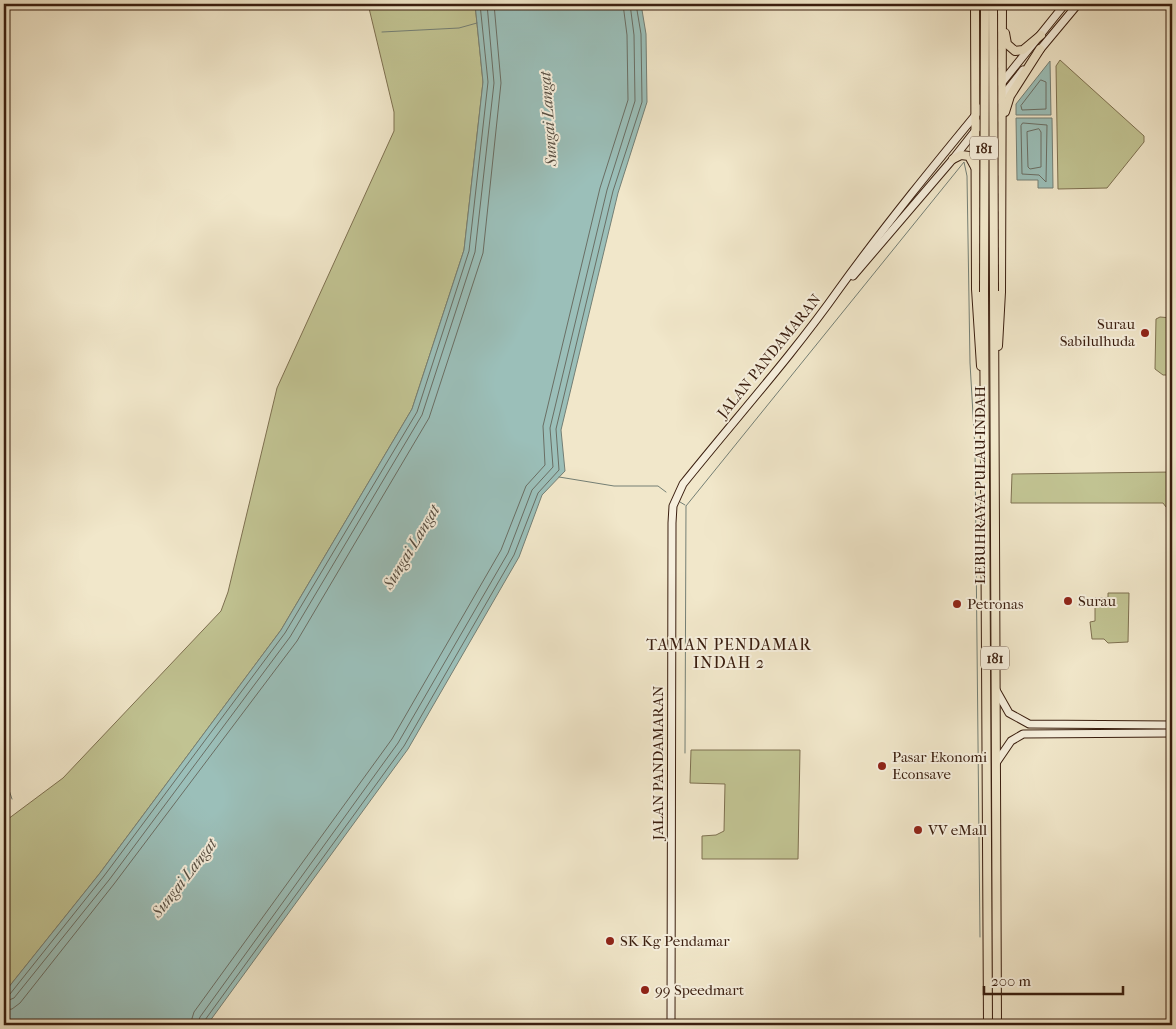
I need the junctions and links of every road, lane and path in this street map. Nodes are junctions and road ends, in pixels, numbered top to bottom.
1 (975, 4) edge
2 (985, 4) edge
3 (993, 4) edge
4 (1065, 4) edge
5 (1078, 4) edge
6 (1002, 8) edge
7 (1041, 36) junction
8 (1040, 49) junction
9 (975, 74) junction
10 (1001, 84) junction
11 (993, 93) junction
12 (1001, 97) junction
13 (976, 114) junction
14 (984, 120) junction
15 (977, 129) junction
16 (1001, 135) junction
17 (953, 158) junction
18 (1001, 162) junction
19 (976, 169) junction
20 (976, 192) junction
21 (1001, 193) junction
22 (840, 288) junction
23 (985, 383) junction
24 (993, 390) junction
25 (996, 690) junction
26 (1172, 725) edge
27 (1172, 733) edge
28 (996, 763) junction
29 (671, 1025) edge
30 (988, 1025) edge
31 (997, 1025) edge

1 - 9 main road
2 - 23 main road, LEBUHRAYA PULAU INDAH / 181, bridge
3 - 24 main road, LEBUHRAYA PULAU INDAH / 181, bridge
4 - 7 main road, JALAN PANDAMARAN
5 - 8 main road, JALAN PANDAMARAN
6 - 7 main road
6 - 10 main road
7 - 10 main road, JALAN PANDAMARAN
8 - 12 main road, JALAN PANDAMARAN
8 - 18 main road
9 - 11 main road
9 - 13 main road
10 - 11 main road, JALAN PANDAMARAN
10 - 12 main road
11 - 12 main road
11 - 13 main road, JALAN PANDAMARAN
12 - 14 main road, JALAN PANDAMARAN
12 - 16 main road
13 - 14 main road
13 - 15 main road
13 - 22 main road, JALAN PANDAMARAN
14 - 15 main road, JALAN PANDAMARAN
14 - 16 main road
15 - 17 main road, JALAN PANDAMARAN
15 - 19 main road
16 - 18 main road
17 - 19 main road
17 - 22 main road, JALAN PANDAMARAN
18 - 21 main road
19 - 20 main road
20 - 21 main road
20 - 23 main road
21 - 24 main road
22 - 29 main road, JALAN PANDAMARAN
23 - 30 main road, LEBUHRAYA PULAU INDAH / 181
24 - 25 main road, LEBUHRAYA PULAU INDAH / 181
25 - 26 main road
25 - 28 main road, LEBUHRAYA PULAU INDAH / 181
27 - 28 main road
28 - 31 main road, LEBUHRAYA PULAU INDAH / 181

